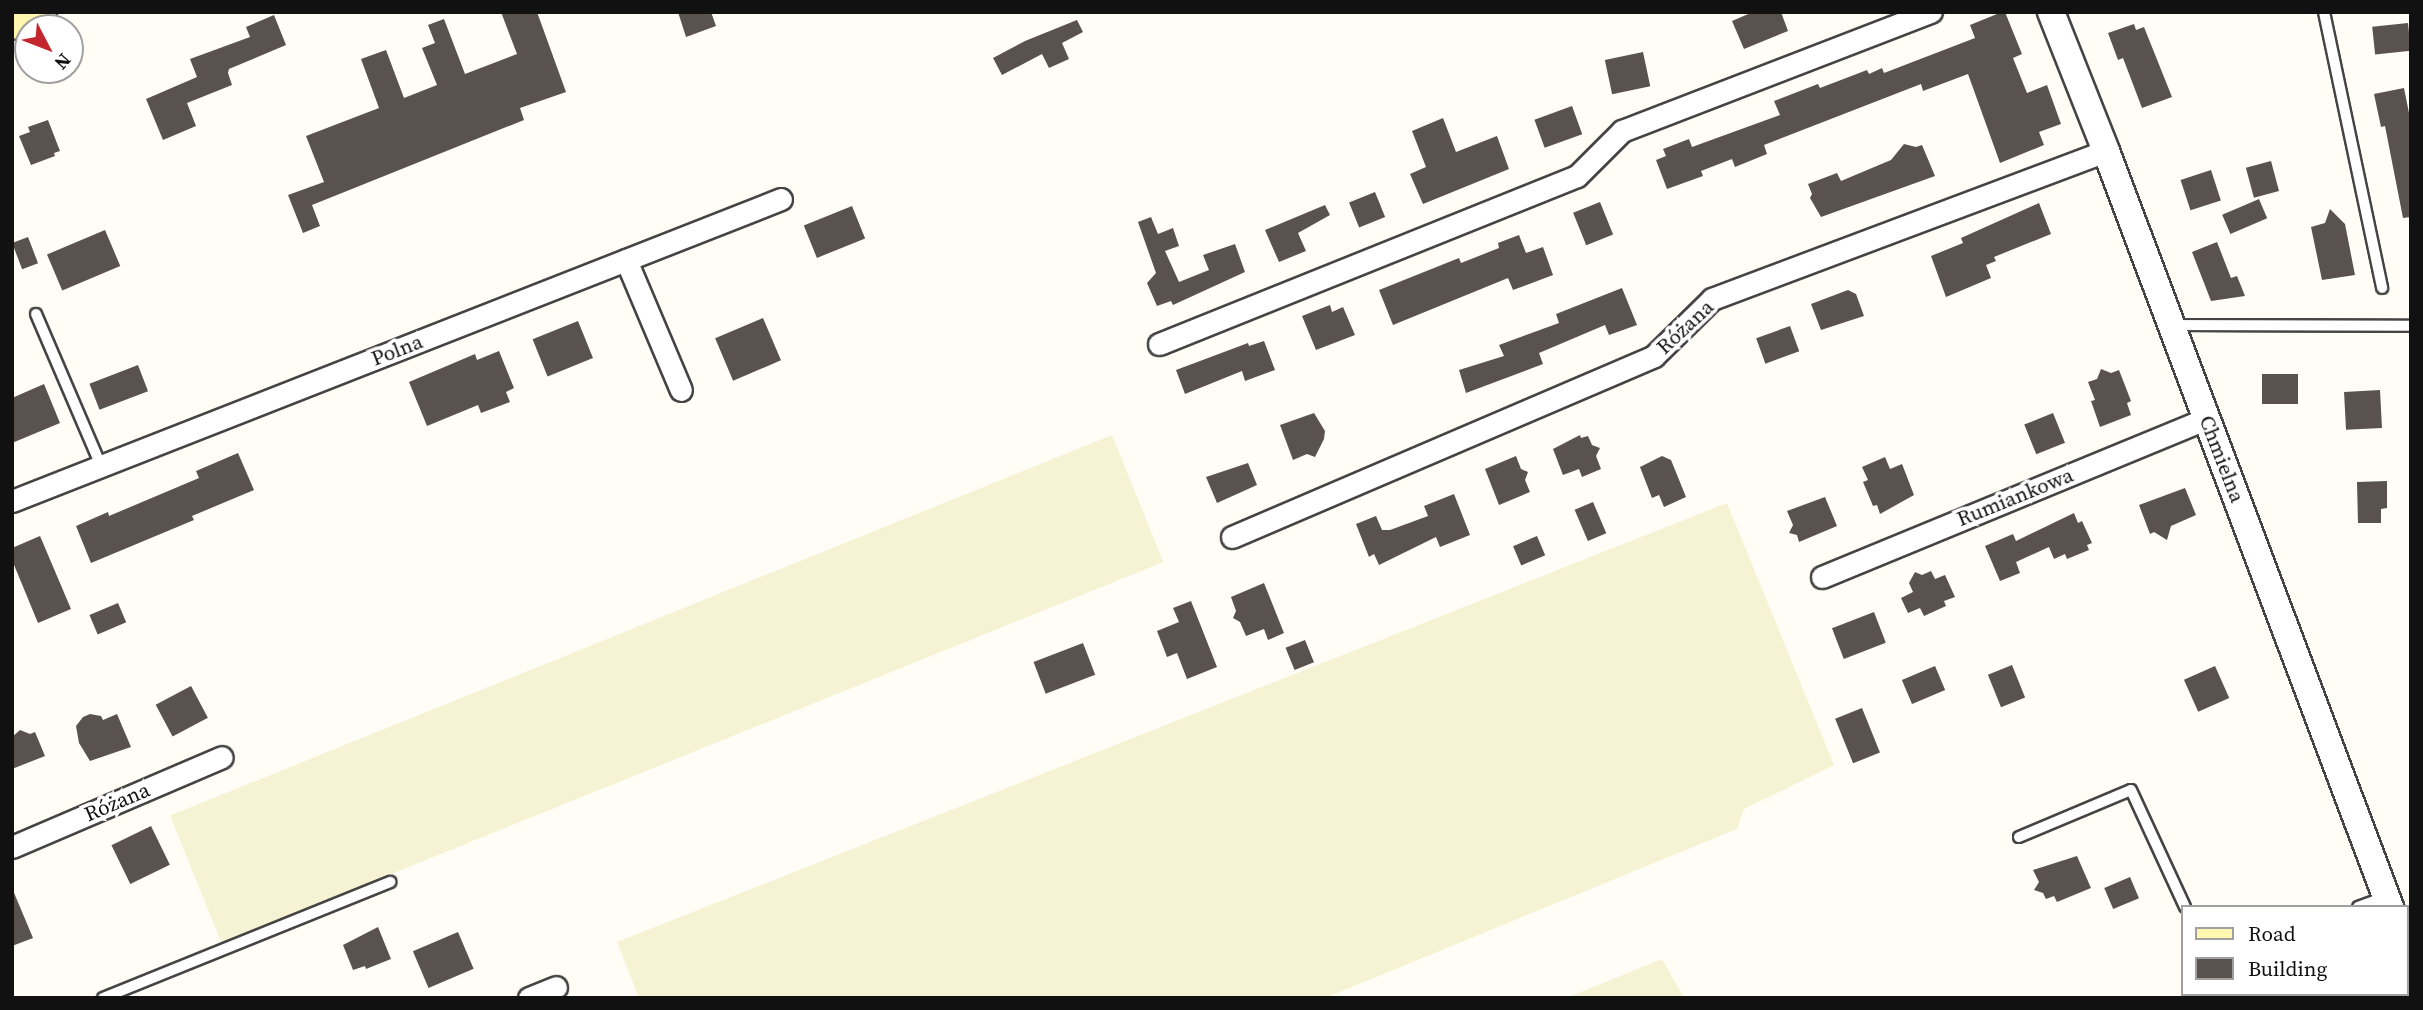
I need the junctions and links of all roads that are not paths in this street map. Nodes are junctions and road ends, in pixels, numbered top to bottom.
1 (41, 12) edge
2 (1931, 12) edge
3 (2051, 12) edge
4 (2324, 12) edge
5 (12, 24) edge
6 (2106, 151) junction
7 (781, 199) dead end
8 (626, 260) junction
9 (2382, 288) dead end
10 (36, 314) dead end
11 (2171, 325) junction
12 (2411, 326) edge
13 (1158, 344) dead end
14 (681, 390) dead end
15 (2207, 418) junction
16 (100, 466) junction
17 (12, 501) edge
18 (1232, 537) dead end
19 (1822, 577) dead end
20 (222, 757) dead end
21 (2019, 837) dead end
22 (12, 847) edge
23 (390, 882) dead end
24 (2388, 902) edge
25 (2184, 905) edge
26 (2370, 905) edge
27 (556, 987) dead end
28 (103, 998) edge
29 (529, 998) edge

1 - 5 main road
2 - 13 street
3 - 6 street, Chmielna
4 - 9 lane
6 - 11 street, Chmielna
6 - 18 street, Różana
7 - 8 street, Polna
8 - 14 street
8 - 16 street, Polna
10 - 16 lane
11 - 12 lane
11 - 15 street, Chmielna
15 - 19 street, Rumiankowa
15 - 24 street, Chmielna
16 - 17 street, Polna
20 - 22 street, Różana
21 - 25 lane
23 - 28 lane
24 - 26 lane
27 - 29 street

